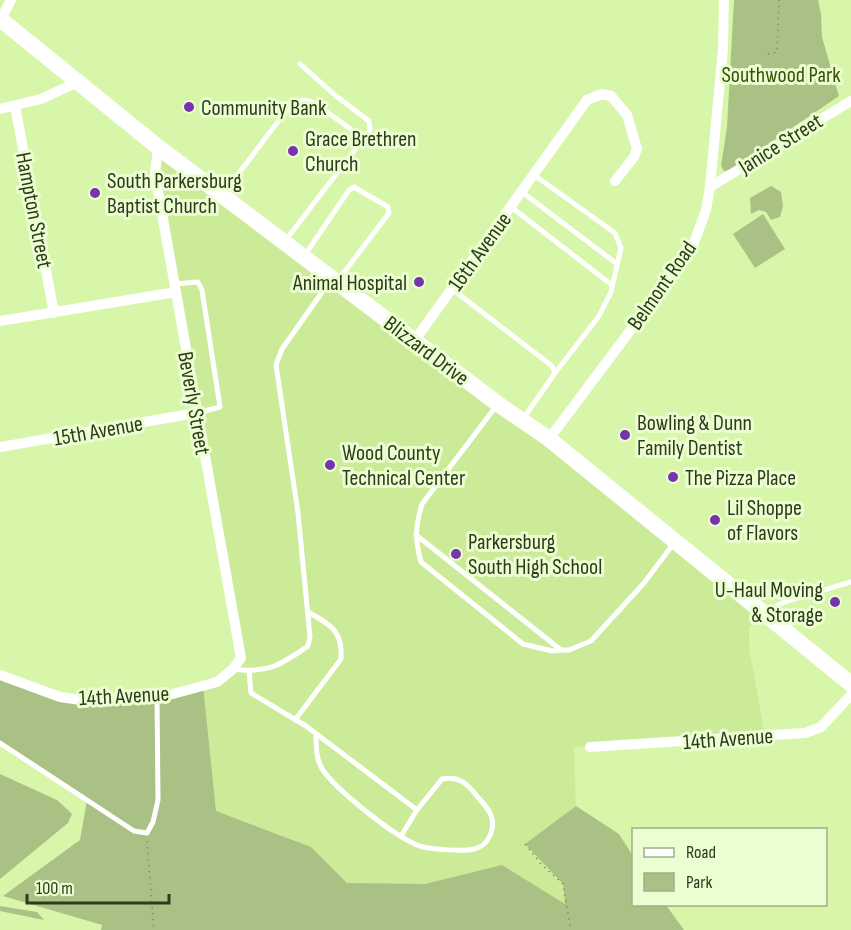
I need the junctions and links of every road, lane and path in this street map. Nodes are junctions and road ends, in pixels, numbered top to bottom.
1 (11, 0) edge
2 (724, 0) edge
3 (779, 0) edge
4 (0, 19) edge
5 (768, 54) dead end
6 (300, 64) dead end
7 (78, 82) junction
8 (851, 101) edge
9 (15, 106) junction
10 (0, 109) edge
11 (363, 138) junction
12 (158, 147) junction
13 (534, 175) junction
14 (615, 181) dead end
15 (710, 187) junction
16 (522, 192) junction
17 (222, 195) junction
18 (511, 207) junction
19 (284, 242) junction
20 (304, 257) junction
21 (617, 264) junction
22 (335, 280) junction
23 (612, 285) junction
24 (175, 288) junction
25 (452, 288) junction
26 (54, 313) junction
27 (0, 321) edge
28 (415, 340) junction
29 (555, 373) junction
30 (498, 404) junction
31 (196, 413) junction
32 (522, 421) junction
33 (549, 439) junction
34 (0, 447) edge
35 (416, 535) junction
36 (675, 541) junction
37 (851, 582) edge
38 (308, 612) junction
39 (765, 613) junction
40 (561, 650) junction
41 (241, 658) joint
42 (233, 669) junction
43 (249, 671) junction
44 (0, 675) edge
45 (851, 684) edge
46 (851, 695) edge
47 (157, 696) junction
48 (294, 720) junction
49 (316, 734) junction
50 (0, 743) edge
51 (590, 747) dead end
52 (417, 810) junction
53 (147, 833) junction
54 (401, 836) junction
55 (525, 844) dead end
56 (154, 930) edge
57 (571, 930) edge

1 - 4 street
2 - 15 street, Belmont Road
3 - 5 path
4 - 7 main road, Blizzard Drive
6 - 11 lane
7 - 9 street
7 - 12 main road, Blizzard Drive
8 - 15 street, Janice Street
9 - 10 street
9 - 26 street, Hampton Street
11 - 17 lane
11 - 19 lane
12 - 17 main road, Blizzard Drive
12 - 24 street, Beverly Street
13 - 14 street, 16th Avenue
13 - 16 street, 16th Avenue
13 - 21 lane
15 - 33 street, Belmont Road
16 - 18 street, 16th Avenue
16 - 21 lane
17 - 19 main road, Blizzard Drive
18 - 23 lane
18 - 25 street, 16th Avenue
19 - 20 main road, Blizzard Drive
20 - 22 main road, Blizzard Drive
20 - 22 lane
21 - 23 lane
22 - 28 main road, Blizzard Drive
22 - 38 lane
23 - 29 lane
24 - 26 street
24 - 31 street, Beverly Street
24 - 31 lane
25 - 28 street, 16th Avenue
25 - 29 lane
26 - 27 street
28 - 30 main road, Blizzard Drive
29 - 32 lane
30 - 32 main road, Blizzard Drive
30 - 35 lane
31 - 34 street, 15th Avenue
31 - 41 street, Beverly Street
32 - 33 main road, Blizzard Drive
33 - 36 main road, Blizzard Drive
35 - 40 lane
35 - 40 lane
36 - 39 main road, Blizzard Drive
36 - 40 lane
37 - 39 lane
38 - 43 lane
38 - 48 lane
39 - 45 main road, Blizzard Drive
41 - 42 street, 14th Avenue
42 - 43 lane
42 - 47 street, 14th Avenue
43 - 48 lane
44 - 47 street, 14th Avenue
46 - 51 street, 14th Avenue
47 - 53 lane
48 - 49 lane
49 - 52 lane
49 - 54 lane
50 - 53 lane
52 - 54 lane
52 - 54 lane
53 - 56 path
55 - 57 path

